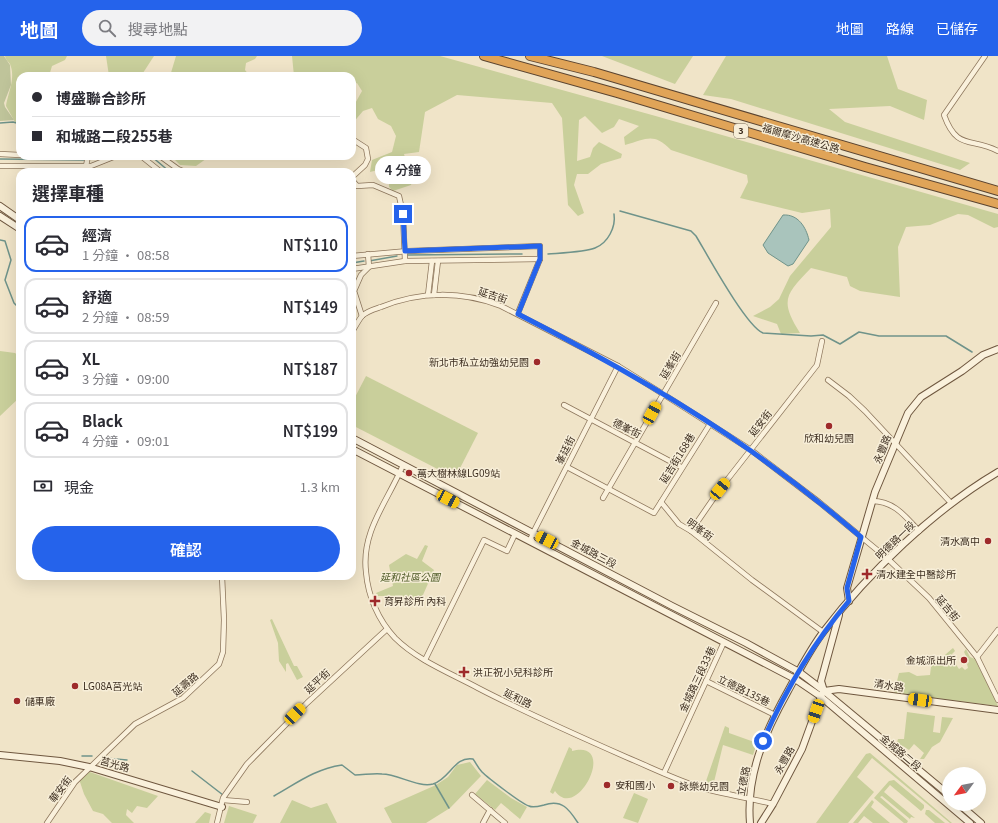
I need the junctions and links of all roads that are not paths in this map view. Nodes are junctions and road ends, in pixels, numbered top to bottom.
1 (484, 56) edge
2 (530, 56) edge
3 (985, 56) edge
4 (356, 142) edge
5 (998, 151) edge
6 (0, 154) edge
7 (16, 155) edge
8 (87, 160) edge
9 (108, 160) edge
10 (146, 160) edge
11 (166, 160) edge
12 (0, 166) edge
13 (86, 166) junction
14 (156, 168) edge
15 (177, 168) edge
16 (356, 175) edge
17 (356, 185) edge
18 (998, 191) edge
19 (998, 204) edge
20 (0, 206) edge
21 (0, 216) edge
22 (16, 217) edge
23 (16, 226) edge
24 (405, 251) junction
25 (368, 254) junction
26 (356, 256) edge
27 (540, 259) junction
28 (405, 261) junction
29 (432, 261) junction
30 (438, 261) junction
31 (369, 267) junction
32 (356, 269) edge
33 (356, 286) edge
34 (428, 295) junction
35 (434, 295) junction
36 (356, 297) edge
37 (716, 303) dead end
38 (518, 314) junction
39 (362, 316) junction
40 (356, 326) edge
41 (822, 341) dead end
42 (998, 349) edge
43 (618, 366) junction
44 (828, 380) dead end
45 (663, 394) junction
46 (564, 405) dead end
47 (591, 420) junction
48 (710, 424) junction
49 (356, 440) edge
50 (635, 442) junction
51 (896, 443) junction
52 (751, 450) junction
53 (356, 451) edge
54 (403, 465) junction
55 (567, 467) junction
56 (681, 467) junction
57 (998, 472) edge
58 (399, 474) junction
59 (609, 488) junction
60 (603, 498) dead end
61 (661, 502) junction
62 (872, 502) junction
63 (951, 503) junction
64 (690, 531) junction
65 (919, 531) junction
66 (533, 533) junction
67 (515, 534) junction
68 (861, 537) junction
69 (533, 543) junction
70 (888, 560) junction
71 (222, 580) edge
72 (849, 601) junction
73 (839, 612) junction
74 (387, 629) junction
75 (998, 630) edge
76 (823, 632) junction
77 (724, 642) junction
78 (977, 657) junction
79 (426, 660) junction
80 (799, 672) junction
81 (795, 679) junction
82 (706, 681) junction
83 (822, 693) junction
84 (998, 700) edge
85 (998, 710) edge
86 (775, 715) junction
87 (0, 755) edge
88 (89, 767) junction
89 (664, 773) junction
90 (942, 789) edge
91 (472, 795) dead end
92 (749, 798) junction
93 (247, 802) dead end
94 (222, 804) junction
95 (773, 804) junction
96 (490, 810) junction
97 (967, 811) edge
98 (47, 823) edge
99 (217, 823) edge
100 (483, 823) edge
101 (505, 823) edge
102 (750, 823) edge
103 (761, 823) edge
104 (970, 823) edge
105 (981, 823) edge

1 - 19 highway, 福爾摩沙高速公路 / 3
2 - 18 highway, 福爾摩沙高速公路 / 3
3 - 5 street
4 - 16 street
6 - 7 street
8 - 13 street
9 - 13 street
10 - 14 street
11 - 15 street
12 - 13 street
17 - 24 street
20 - 22 main road
21 - 23 main road
24 - 25 street
24 - 27 street
24 - 28 street
25 - 26 street
25 - 31 street
27 - 30 street
27 - 38 street
28 - 29 street
28 - 31 street
29 - 30 street
29 - 34 street
30 - 35 street
31 - 32 street
31 - 33 street
34 - 35 street, 延吉街
34 - 39 street, 延吉街
35 - 38 street, 延吉街
36 - 39 street
37 - 45 street, 延峯街
38 - 43 street, 延吉街
39 - 40 street
41 - 52 street, 延安街
42 - 51 main road, 永豐路
43 - 45 street, 延吉街
43 - 47 street, 峯廷街
44 - 51 street
45 - 48 street, 延吉街
45 - 50 street, 延峯街
46 - 47 street, 德峯街
47 - 50 street, 德峯街
47 - 55 street, 峯廷街
48 - 52 street, 延吉街
48 - 56 street, 延吉街168巷
49 - 54 main road, 金城路三段
50 - 56 street, 德峯街
50 - 59 street, 延峯街
51 - 62 main road, 永豐路
51 - 63 street
52 - 64 street, 延安街
52 - 68 street, 延吉街
53 - 58 main road, 金城路三段
54 - 58 street, 延和路
54 - 66 main road, 金城路三段
55 - 59 street
55 - 66 street, 峯廷街
56 - 61 street, 延吉街168巷
57 - 63 main road, 明德路一段
58 - 67 main road, 金城路三段
58 - 74 street, 延和路
59 - 60 street, 延峯街
59 - 61 street
61 - 64 street, 明峯街
62 - 65 street
62 - 68 main road, 永豐路
63 - 65 main road, 明德路一段
64 - 76 street, 明峯街
65 - 70 main road, 明德路一段
66 - 69 street, 峯廷街
66 - 80 main road, 金城路三段
67 - 69 main road, 金城路三段
67 - 79 street
68 - 70 street, 延吉街
68 - 72 main road, 永豐路
69 - 77 main road, 金城路三段
70 - 72 main road, 明德路一段
70 - 78 street, 延吉街
71 - 88 street, 延壽路
72 - 73 main road, 明德路一段
73 - 76 main road, 明德路一段
73 - 83 main road, 永豐路
74 - 79 street, 延和路
74 - 94 street, 延平街
75 - 78 street
76 - 80 main road, 明德路一段
77 - 81 main road, 金城路三段
77 - 82 street, 金城路三段33巷
78 - 84 street, 延吉街
79 - 89 street, 延和路
80 - 81 main road, 明德路一段
80 - 83 main road, 金城路三段
81 - 83 main road, 金城路三段
81 - 86 main road, 立德路
82 - 86 street, 立德路135巷
82 - 89 street, 金城路三段33巷
83 - 85 main road, 清水路
83 - 90 main road, 金城路二段
83 - 95 main road, 永豐路
83 - 104 main road, 金城路二段
86 - 92 main road, 立德路
87 - 88 main road, 莒光路
88 - 94 main road, 莒光路
88 - 98 street, 華安街
89 - 92 street, 延和路
91 - 96 street
92 - 95 street, 延和路
92 - 102 main road, 立德路
93 - 94 street
94 - 99 street, 延平街
95 - 103 main road, 永豐路
96 - 100 street
96 - 101 street
97 - 105 main road

